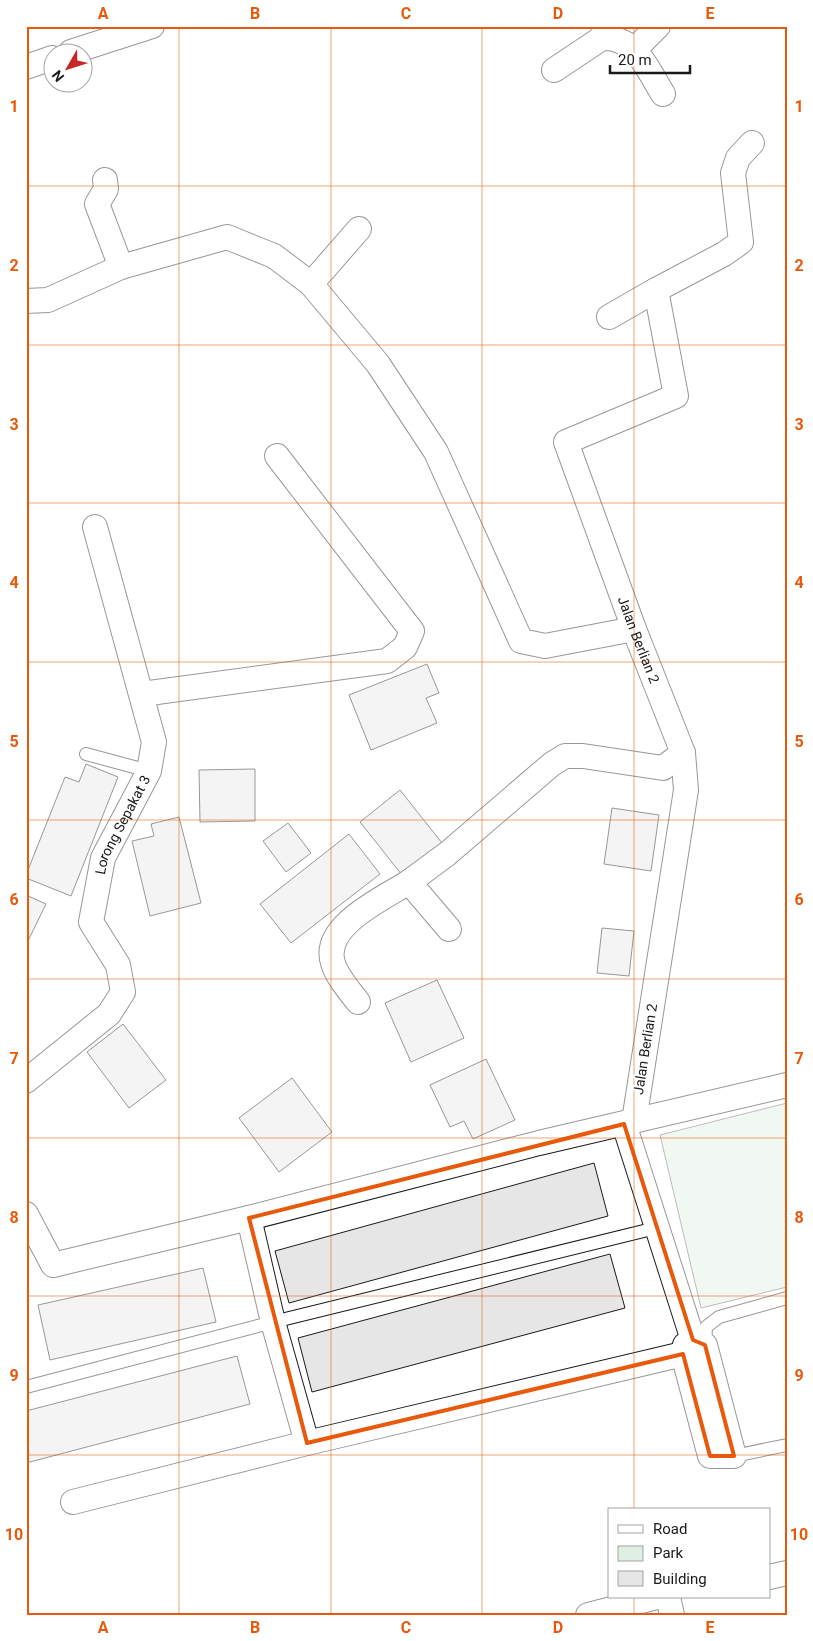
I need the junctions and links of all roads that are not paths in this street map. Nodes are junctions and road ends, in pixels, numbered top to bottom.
1 (152, 26) edge
2 (658, 26) edge
3 (603, 32) edge
4 (92, 45) edge
5 (635, 49) junction
6 (42, 61) edge
7 (26, 67) edge
8 (554, 70) dead end
9 (663, 94) dead end
10 (752, 143) dead end
11 (105, 180) dead end
12 (359, 230) dead end
13 (121, 267) junction
14 (311, 284) junction
15 (656, 290) junction
16 (26, 301) edge
17 (609, 317) dead end
18 (277, 456) dead end
19 (95, 527) dead end
20 (634, 629) junction
21 (142, 694) junction
22 (683, 753) junction
23 (86, 754) dead end
24 (149, 771) junction
25 (409, 882) junction
26 (449, 930) dead end
27 (358, 1002) dead end
28 (26, 1081) edge
29 (787, 1084) edge
30 (629, 1123) junction
31 (26, 1214) edge
32 (249, 1218) junction
33 (656, 1228) junction
34 (787, 1298) edge
35 (273, 1322) junction
36 (692, 1346) junction
37 (26, 1386) edge
38 (307, 1443) junction
39 (787, 1445) edge
40 (734, 1456) junction
41 (73, 1502) dead end
42 (787, 1573) edge
43 (770, 1577) edge
44 (653, 1598) edge
45 (668, 1598) edge
46 (588, 1615) edge
47 (672, 1615) edge

1 - 4 street
2 - 5 street
3 - 5 street
3 - 8 street
5 - 9 street
6 - 7 street
10 - 15 street
11 - 13 street
12 - 14 street
13 - 14 street
13 - 16 street
14 - 20 street
15 - 17 street
15 - 20 street, Jalan Berlian 2
18 - 21 street
19 - 21 street, Lorong Sepakat 3
20 - 22 street, Jalan Berlian 2
21 - 24 street, Lorong Sepakat 3
22 - 25 street
22 - 30 street, Jalan Berlian 2
23 - 24 lane
24 - 28 street, Lorong Sepakat 3
25 - 26 street
25 - 27 street
29 - 30 street
30 - 32 street
30 - 33 street
31 - 32 street
32 - 35 street
33 - 35 lane
33 - 36 street
34 - 36 lane
35 - 37 lane
35 - 38 street
36 - 38 street
36 - 40 street
36 - 40 street
38 - 41 street
39 - 40 lane
42 - 43 street
44 - 46 street
45 - 47 street

